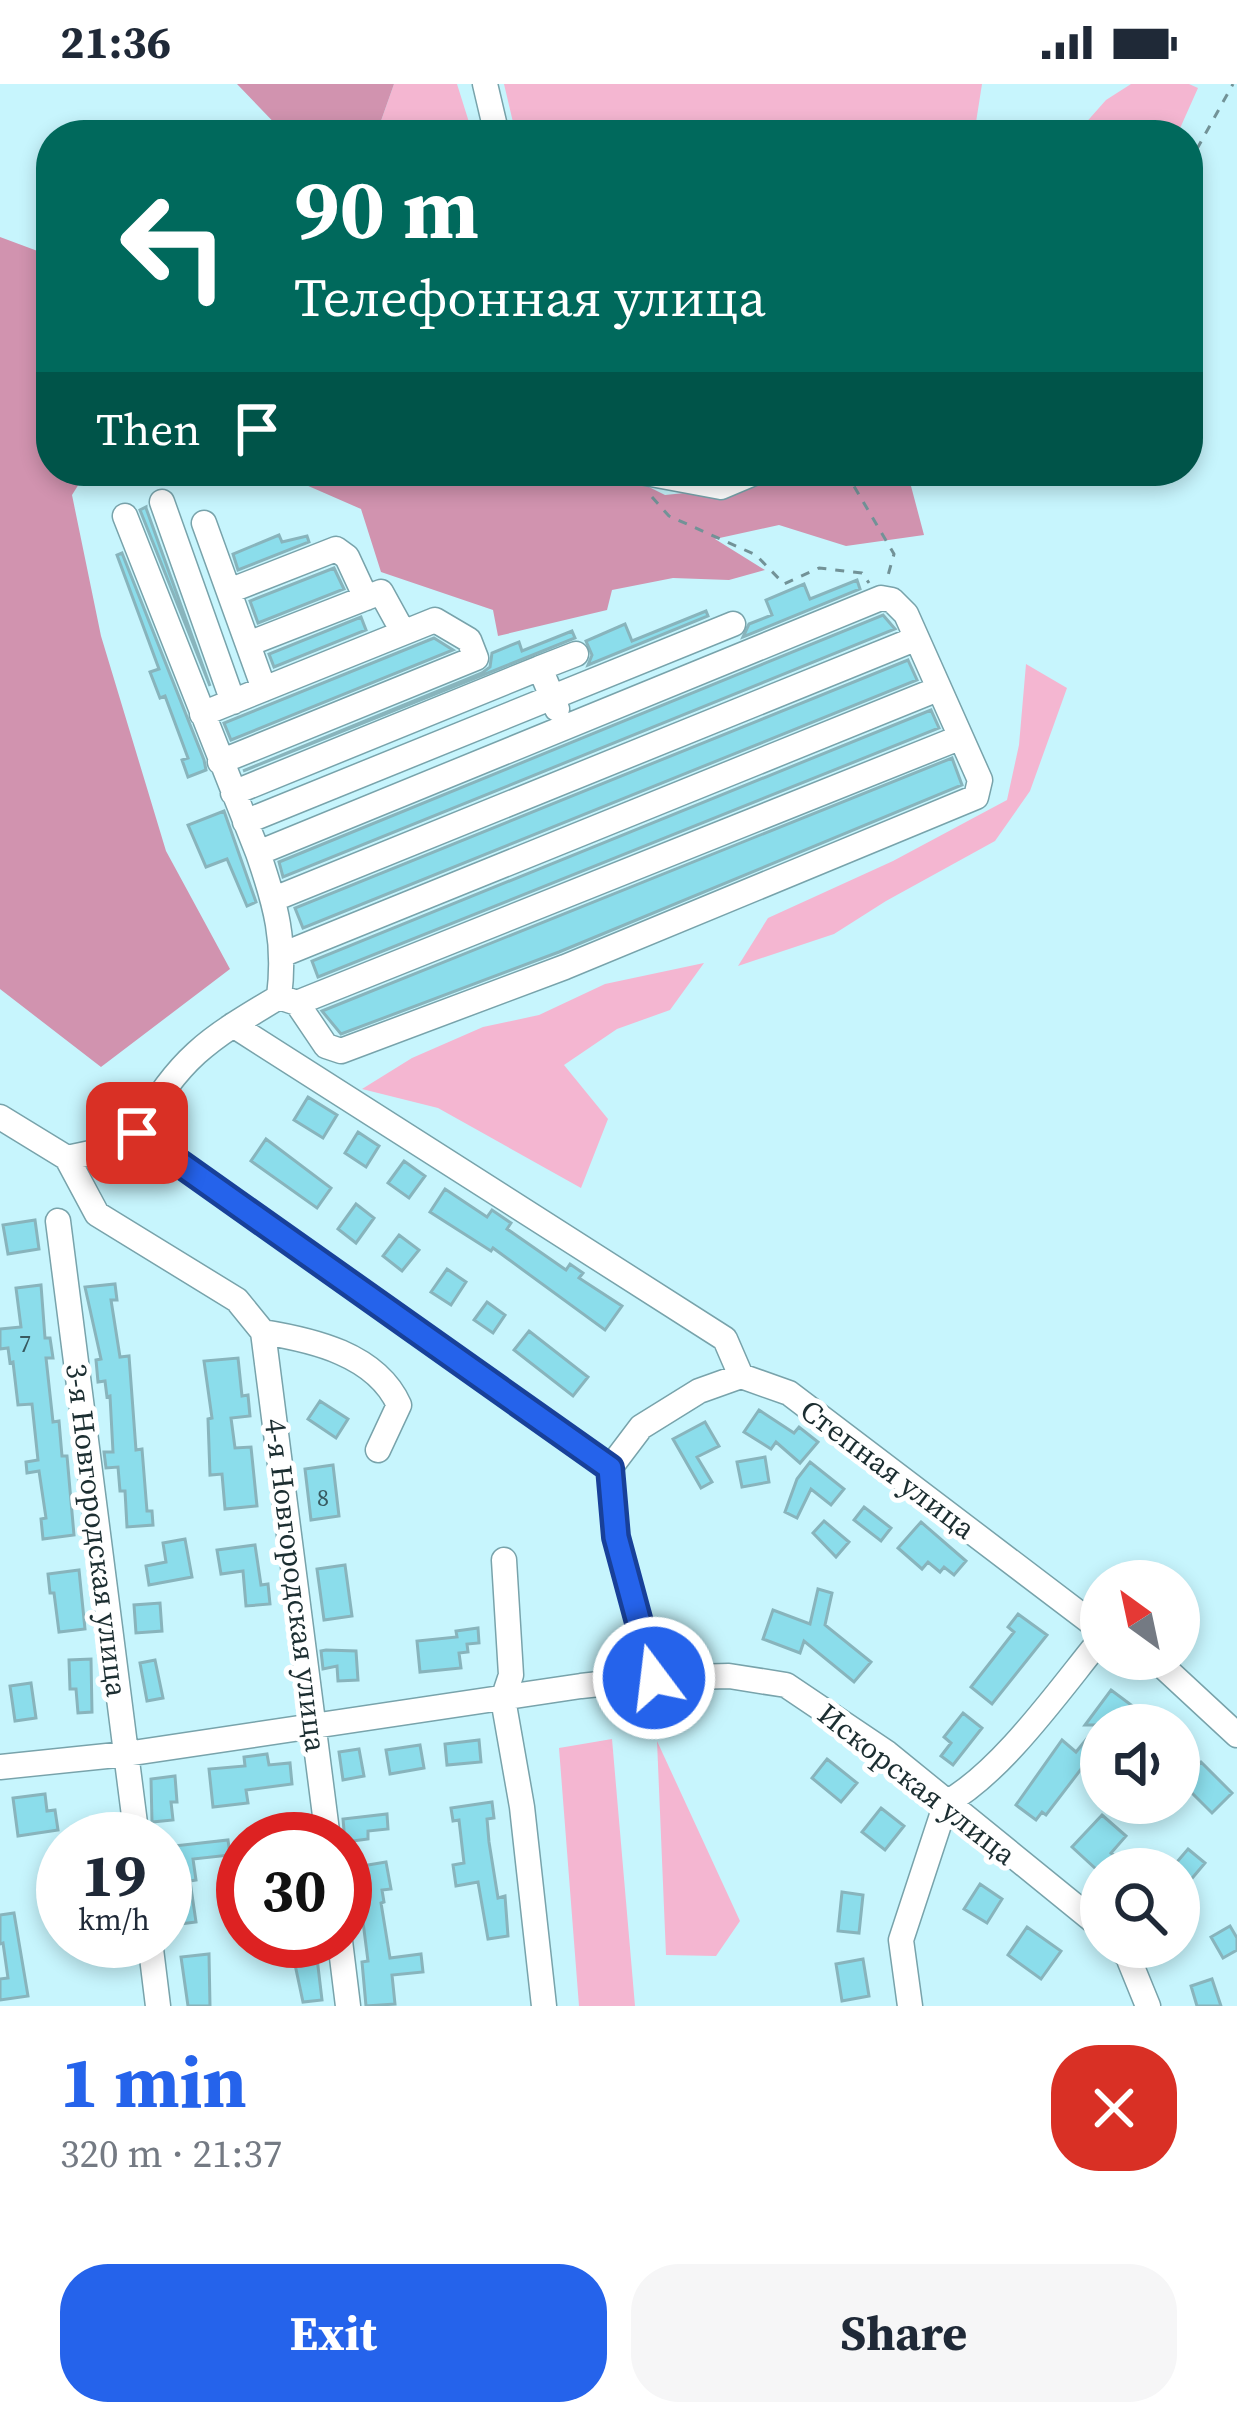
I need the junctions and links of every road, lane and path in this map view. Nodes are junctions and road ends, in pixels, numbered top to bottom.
1 (485, 84) edge
2 (1233, 84) edge
3 (493, 120) edge
4 (1203, 138) edge
5 (645, 486) edge
6 (854, 486) edge
7 (162, 502) dead end
8 (125, 516) dead end
9 (204, 523) dead end
10 (862, 573) dead end
11 (229, 591) junction
12 (366, 598) junction
13 (881, 598) junction
14 (733, 624) dead end
15 (404, 632) junction
16 (915, 639) junction
17 (248, 644) junction
18 (576, 654) dead end
19 (541, 668) junction
20 (264, 689) junction
21 (938, 689) junction
22 (552, 696) junction
23 (233, 702) junction
24 (202, 714) junction
25 (565, 728) junction
26 (959, 738) junction
27 (220, 762) junction
28 (233, 793) junction
29 (245, 822) junction
30 (258, 853) junction
31 (274, 899) junction
32 (284, 954) junction
33 (288, 1000) junction
34 (232, 1024) junction
35 (0, 1117) edge
36 (137, 1133) junction
37 (67, 1158) junction
38 (58, 1221) dead end
39 (263, 1332) junction
40 (741, 1376) junction
41 (378, 1450) dead end
42 (610, 1468) junction
43 (504, 1560) dead end
44 (1080, 1618) edge
45 (1080, 1660) edge
46 (654, 1678) junction
47 (1178, 1680) edge
48 (503, 1699) junction
49 (315, 1723) junction
50 (1237, 1735) edge
51 (126, 1754) junction
52 (0, 1767) edge
53 (946, 1803) junction
54 (134, 1812) edge
55 (325, 1812) edge
56 (1080, 1911) edge
57 (153, 1968) edge
58 (343, 1968) edge
59 (1132, 1968) edge
60 (158, 2006) edge
61 (347, 2006) edge
62 (544, 2006) edge
63 (910, 2006) edge
64 (1148, 2006) edge

1 - 3 street
2 - 4 path
5 - 10 path
6 - 13 path
7 - 23 street
8 - 24 street
9 - 11 street
11 - 12 street
11 - 17 street
12 - 15 street
12 - 17 street
13 - 16 street
13 - 25 street
14 - 22 street
15 - 20 street
15 - 27 street
16 - 21 street
16 - 31 street
17 - 20 street
18 - 19 street
19 - 22 street
19 - 28 street
20 - 23 street
21 - 26 street
21 - 32 street
22 - 25 street
22 - 29 street
23 - 24 street
24 - 27 street
25 - 30 street
26 - 33 street
26 - 33 street
27 - 28 street
28 - 29 street
29 - 30 street
30 - 31 street
31 - 32 street
32 - 33 street
33 - 34 street
34 - 36 street
34 - 40 street
35 - 37 street
36 - 37 street
36 - 42 street
37 - 39 street
38 - 51 street, 3-я Новгородская улица
39 - 41 street
39 - 49 street, 4-я Новгородская улица
40 - 42 street
40 - 44 street, Степная улица
42 - 46 street
43 - 48 street
45 - 53 street
46 - 48 street, Искорская улица
46 - 53 street, Искорская улица
47 - 50 street
48 - 49 street, Искорская улица
48 - 62 street
49 - 51 street, Искорская улица
49 - 55 street, 4-я Новгородская улица
51 - 52 street, Искорская улица
51 - 54 street, 3-я Новгородская улица
53 - 56 street, Искорская улица
53 - 63 street
57 - 60 street
58 - 61 street
59 - 64 street

